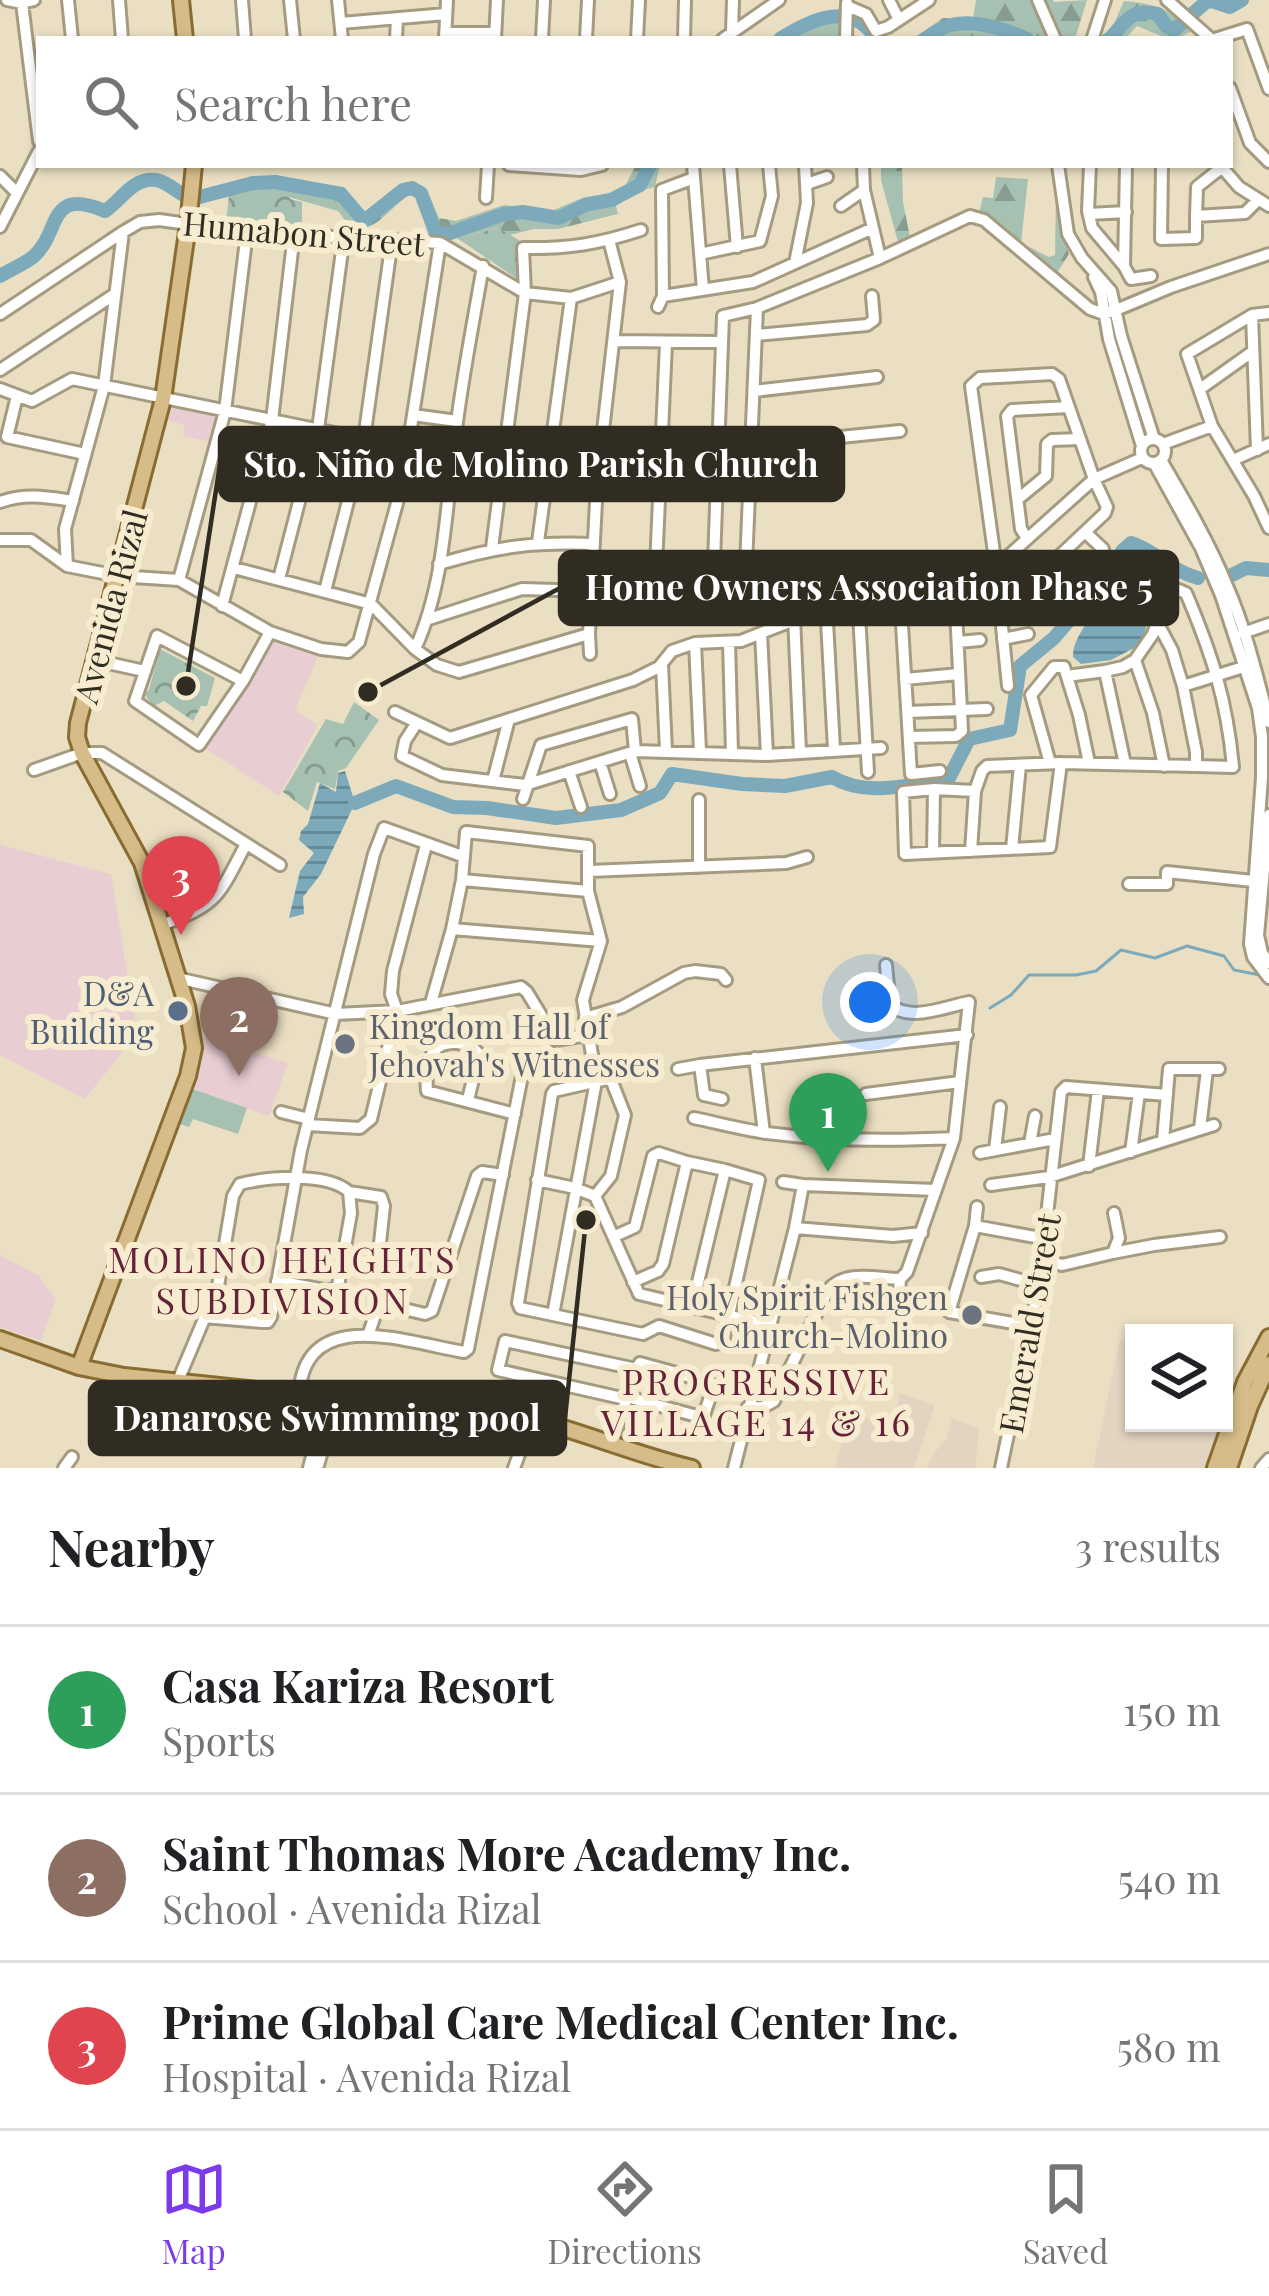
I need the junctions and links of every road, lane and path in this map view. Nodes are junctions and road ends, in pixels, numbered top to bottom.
1 (7, 0) edge
2 (68, 0) edge
3 (119, 0) edge
4 (181, 0) edge
5 (242, 0) edge
6 (290, 0) edge
7 (338, 0) edge
8 (447, 0) edge
9 (497, 0) edge
10 (544, 0) edge
11 (588, 0) edge
12 (639, 0) edge
13 (685, 0) edge
14 (733, 0) edge
15 (779, 0) edge
16 (889, 0) edge
17 (928, 0) edge
18 (1038, 0) edge
19 (1105, 0) edge
20 (1167, 0) edge
21 (28, 2) edge
22 (847, 6) edge
23 (446, 14) junction
24 (397, 19) junction
25 (899, 20) junction
26 (340, 23) junction
27 (846, 33) edge
28 (727, 35) edge
29 (72, 36) edge
30 (122, 36) edge
31 (185, 36) edge
32 (245, 36) edge
33 (294, 36) edge
34 (342, 36) edge
35 (396, 36) edge
36 (445, 36) edge
37 (495, 36) edge
38 (542, 36) edge
39 (586, 36) edge
40 (637, 36) edge
41 (684, 36) edge
42 (1054, 36) edge
43 (1094, 36) edge
44 (1209, 36) edge
45 (1223, 36) edge
46 (1269, 89) edge
47 (1233, 96) edge
48 (36, 103) edge
49 (36, 156) edge
50 (1269, 162) edge
51 (194, 168) edge
52 (488, 168) edge
53 (730, 168) edge
54 (769, 168) edge
55 (805, 168) edge
56 (863, 168) edge
57 (1058, 168) edge
58 (1090, 168) edge
59 (1126, 168) edge
60 (1162, 168) edge
61 (1220, 168) edge
62 (1222, 168) edge
63 (694, 172) edge
64 (0, 176) edge
65 (827, 177) dead end
66 (807, 184) junction
67 (865, 190) junction
68 (16, 192) junction
69 (486, 198) dead end
70 (1263, 204) edge
71 (842, 206) dead end
72 (1126, 212) junction
73 (1086, 214) junction
74 (1196, 216) junction
75 (1065, 217) junction
76 (188, 225) junction
77 (0, 227) edge
78 (873, 228) junction
79 (640, 230) dead end
80 (122, 232) junction
81 (247, 232) junction
82 (294, 234) junction
83 (344, 236) junction
84 (392, 240) junction
85 (609, 240) junction
86 (440, 243) junction
87 (736, 248) junction
88 (700, 254) junction
89 (1269, 254) edge
90 (880, 258) junction
91 (795, 263) junction
92 (483, 266) junction
93 (1124, 266) junction
94 (1150, 276) dead end
95 (620, 282) junction
96 (703, 290) junction
97 (524, 292) junction
98 (115, 294) junction
99 (872, 296) dead end
100 (571, 298) junction
101 (757, 308) junction
102 (1110, 312) junction
103 (1269, 313) edge
104 (0, 314) edge
105 (1252, 315) junction
106 (756, 335) junction
107 (615, 341) junction
108 (721, 342) junction
109 (666, 343) junction
110 (1252, 352) junction
111 (0, 370) edge
112 (877, 377) dead end
113 (104, 386) junction
114 (0, 389) edge
115 (1200, 389) junction
116 (754, 391) junction
117 (17, 396) junction
118 (163, 398) junction
119 (1069, 406) junction
120 (225, 411) junction
121 (413, 415) junction
122 (272, 420) junction
123 (457, 421) junction
124 (1212, 426) junction
125 (318, 429) junction
126 (900, 431) dead end
127 (364, 439) junction
128 (1080, 439) junction
129 (1159, 442) junction
130 (752, 446) junction
131 (1263, 447) edge
132 (85, 454) junction
133 (1150, 457) junction
134 (1233, 460) junction
135 (1094, 479) junction
136 (1018, 499) junction
137 (73, 501) junction
138 (0, 502) edge
139 (1269, 528) edge
140 (1085, 532) junction
141 (1027, 538) junction
142 (0, 541) edge
143 (538, 542) junction
144 (594, 544) junction
145 (492, 548) junction
146 (1103, 549) dead end
147 (1064, 551) junction
148 (439, 564) junction
149 (68, 566) junction
150 (995, 567) junction
151 (234, 568) junction
152 (796, 568) dead end
153 (954, 570) junction
154 (1042, 573) junction
155 (1084, 574) dead end
156 (899, 575) junction
157 (118, 576) junction
158 (279, 579) junction
159 (857, 579) junction
160 (178, 580) junction
161 (825, 584) junction
162 (745, 588) dead end
163 (713, 589) junction
164 (655, 590) junction
165 (592, 591) junction
166 (325, 592) junction
167 (1019, 594) junction
168 (1062, 594) dead end
169 (371, 604) junction
170 (718, 605) dead end
171 (222, 606) junction
172 (956, 608) junction
173 (976, 608) dead end
174 (901, 610) junction
175 (1035, 611) dead end
176 (1000, 612) junction
177 (798, 614) junction
178 (429, 619) junction
179 (1156, 622) junction
180 (1269, 624) edge
181 (270, 632) junction
182 (761, 633) junction
183 (589, 634) junction
184 (1028, 634) dead end
185 (1240, 635) junction
186 (1003, 639) junction
187 (980, 640) dead end
188 (729, 642) junction
189 (958, 642) junction
190 (695, 644) junction
191 (415, 649) junction
192 (590, 654) dead end
193 (95, 660) junction
194 (1135, 660) junction
195 (662, 664) junction
196 (1249, 665) junction
197 (144, 671) junction
198 (1105, 671) junction
199 (959, 674) junction
200 (1217, 675) junction
201 (1067, 676) junction
202 (905, 679) junction
203 (243, 681) junction
204 (1008, 686) dead end
205 (1183, 686) junction
206 (961, 709) junction
207 (987, 709) dead end
208 (395, 712) dead end
209 (908, 712) junction
210 (509, 719) junction
211 (1269, 722) edge
212 (416, 724) junction
213 (909, 737) junction
214 (834, 749) junction
215 (874, 749) junction
216 (666, 751) junction
217 (632, 752) junction
218 (700, 752) junction
219 (800, 752) junction
220 (82, 753) junction
221 (732, 753) junction
222 (767, 755) junction
223 (600, 762) junction
224 (1056, 763) junction
225 (1089, 764) junction
226 (1125, 764) junction
227 (1020, 765) junction
228 (1164, 766) junction
229 (1196, 766) junction
230 (34, 770) dead end
231 (569, 771) junction
232 (940, 771) dead end
233 (868, 772) dead end
234 (494, 782) junction
235 (526, 784) junction
236 (640, 786) dead end
237 (934, 789) junction
238 (975, 791) junction
239 (610, 794) dead end
240 (523, 799) dead end
241 (699, 800) dead end
242 (581, 807) dead end
243 (1269, 815) edge
244 (247, 844) junction
245 (426, 844) junction
246 (1012, 849) junction
247 (971, 851) junction
248 (933, 853) junction
249 (463, 856) junction
250 (807, 857) dead end
251 (280, 865) dead end
252 (699, 866) junction
253 (589, 872) junction
254 (462, 880) junction
255 (1253, 881) junction
256 (1130, 884) dead end
257 (587, 890) junction
258 (161, 925) junction
259 (452, 929) junction
260 (601, 941) junction
261 (886, 964) dead end
262 (1267, 970) edge
263 (177, 978) junction
264 (726, 980) dead end
265 (431, 1003) junction
266 (397, 1011) junction
267 (584, 1011) junction
268 (336, 1014) junction
269 (587, 1035) junction
270 (967, 1035) junction
271 (755, 1058) junction
272 (592, 1061) dead end
273 (700, 1065) junction
274 (678, 1070) dead end
275 (523, 1071) dead end
276 (596, 1081) junction
277 (960, 1082) junction
278 (1098, 1090) junction
279 (1139, 1093) junction
280 (866, 1094) dead end
281 (1167, 1096) junction
282 (722, 1099) dead end
283 (468, 1100) junction
284 (1000, 1107) dead end
285 (281, 1112) dead end
286 (515, 1114) junction
287 (1035, 1116) dead end
288 (694, 1118) dead end
289 (309, 1122) junction
290 (1214, 1125) dead end
291 (1200, 1128) junction
292 (764, 1133) junction
293 (954, 1138) junction
294 (1055, 1139) junction
295 (1163, 1141) junction
296 (1030, 1143) junction
297 (995, 1150) junction
298 (1132, 1152) junction
299 (980, 1153) dead end
300 (687, 1162) junction
301 (1089, 1166) junction
302 (725, 1170) junction
303 (503, 1174) junction
304 (1049, 1177) junction
305 (297, 1180) junction
306 (537, 1180) junction
307 (783, 1182) dead end
308 (803, 1185) junction
309 (991, 1185) dead end
310 (574, 1188) junction
311 (936, 1190) junction
312 (349, 1192) junction
313 (595, 1196) junction
314 (977, 1207) dead end
315 (1114, 1213) dead end
316 (975, 1226) junction
317 (795, 1228) junction
318 (922, 1233) junction
319 (615, 1236) junction
320 (1220, 1237) dead end
321 (1046, 1239) junction
322 (380, 1243) dead end
323 (1113, 1253) junction
324 (1043, 1259) junction
325 (981, 1276) dead end
326 (900, 1279) junction
327 (277, 1281) junction
328 (633, 1282) junction
329 (1039, 1285) junction
330 (692, 1307) junction
331 (553, 1315) junction
332 (729, 1316) junction
333 (203, 1317) junction
334 (897, 1320) dead end
335 (769, 1324) junction
336 (1031, 1326) junction
337 (368, 1336) junction
338 (1269, 1337) edge
339 (0, 1339) edge
340 (79, 1367) junction
341 (1262, 1368) edge
342 (636, 1369) junction
343 (177, 1383) junction
344 (303, 1396) junction
345 (627, 1398) junction
346 (332, 1399) junction
347 (747, 1408) junction
348 (532, 1419) junction
349 (612, 1444) junction
350 (72, 1456) dead end
351 (1269, 1460) edge
352 (653, 1464) edge
353 (64, 1468) edge
354 (313, 1468) edge
355 (514, 1468) edge
356 (692, 1468) edge
357 (734, 1468) edge
358 (1001, 1468) edge
359 (1215, 1468) edge
360 (1229, 1468) edge
361 (1261, 1468) edge

1 - 21 street
2 - 29 street
3 - 30 street
4 - 31 main road
5 - 32 street
6 - 33 street
7 - 26 street
8 - 23 street
9 - 37 street
10 - 38 street
11 - 39 street
12 - 40 street
13 - 41 street
14 - 28 street
15 - 28 street
16 - 25 street
17 - 25 street
18 - 42 street
19 - 43 street
20 - 44 street
21 - 48 street
22 - 25 street
22 - 27 street
23 - 24 street
23 - 36 street
24 - 26 street
24 - 35 street
26 - 34 street
36 - 37 street
45 - 46 street
47 - 50 street
49 - 68 street
51 - 76 main road, Avenida Rizal
52 - 69 street
53 - 87 street
54 - 87 street
55 - 66 street
56 - 67 street
57 - 75 street
58 - 73 street
59 - 72 street
60 - 74 street
61 - 74 street
62 - 70 street
63 - 88 street
63 - 96 street
64 - 68 street
65 - 66 street
66 - 91 street
67 - 71 street
67 - 78 street
68 - 77 street
70 - 74 street
72 - 73 street
72 - 93 street
73 - 75 street
73 - 93 street
75 - 102 street
76 - 80 street, Humabon Street
76 - 81 street, Humabon Street
76 - 118 main road, Avenida Rizal
78 - 90 street
78 - 91 street
79 - 85 street
80 - 98 street
80 - 104 street, Humabon Street
81 - 82 street, Humabon Street
81 - 120 street
82 - 83 street, Humabon Street
82 - 122 street
83 - 84 street, Humabon Street
83 - 125 street
84 - 86 street, Humabon Street
84 - 127 street
85 - 95 street
85 - 97 street
86 - 92 street, Humabon Street
86 - 121 street
87 - 88 street
88 - 96 street
89 - 102 street
90 - 101 street
90 - 102 street
91 - 96 street
92 - 97 street, Humabon Street
92 - 123 street
93 - 94 street
95 - 100 street, Humabon Street
95 - 107 street
97 - 100 street, Humabon Street
97 - 145 street
98 - 111 street
98 - 113 street
99 - 106 street
100 - 143 street
101 - 106 street
101 - 108 street
102 - 129 street
102 - 133 street
103 - 105 street
105 - 110 street
105 - 115 street
106 - 116 street
107 - 109 street
107 - 144 street
108 - 109 street
108 - 163 street
109 - 164 street
110 - 115 street
110 - 131 street
112 - 116 street
113 - 117 street
113 - 118 street
113 - 132 street
114 - 117 street
115 - 124 street
116 - 130 street
117 - 132 street
118 - 120 street
118 - 157 main road, Avenida Rizal
119 - 128 street
119 - 136 street
119 - 150 street
120 - 122 street
120 - 160 street
121 - 123 street
121 - 169 street
122 - 125 street
122 - 151 street
123 - 148 street
124 - 129 street
124 - 134 street
125 - 127 street
125 - 158 street
126 - 130 street
127 - 166 street
128 - 135 street
128 - 136 street
129 - 133 street
129 - 133 street
130 - 162 street
131 - 134 street
132 - 137 street
133 - 135 street
133 - 185 street
134 - 139 street
135 - 140 street
135 - 141 street
136 - 141 street
137 - 138 street
137 - 149 street
140 - 146 street
140 - 147 street
141 - 150 street
142 - 149 street
143 - 144 street
143 - 145 street
144 - 165 street
145 - 148 street
147 - 154 street
147 - 155 street
148 - 178 street
149 - 157 street
150 - 153 street
150 - 176 street
151 - 158 street
151 - 171 street
152 - 177 street
153 - 156 street
153 - 172 street
154 - 167 street
154 - 168 street
156 - 159 street
156 - 174 street
157 - 160 street
157 - 193 main road, Avenida Rizal
158 - 166 street
159 - 161 street
159 - 215 street
160 - 171 street
161 - 177 street
161 - 214 street
163 - 164 street
163 - 170 street
164 - 165 street
165 - 178 street
165 - 183 street
166 - 169 street
167 - 175 street
167 - 176 street
169 - 181 street
169 - 191 street
171 - 181 street
172 - 173 street
172 - 174 street
172 - 189 street
174 - 202 street
176 - 186 street
177 - 182 street
177 - 219 street
178 - 191 street
179 - 194 street
179 - 200 street
179 - 205 street
180 - 185 street
181 - 203 street
182 - 188 street
182 - 222 street
183 - 191 street
183 - 192 street
184 - 186 street
185 - 196 street
186 - 204 street
187 - 189 street
188 - 190 street
188 - 221 street
189 - 199 street
190 - 195 street
190 - 218 street
193 - 197 street
193 - 220 main road, Avenida Rizal
194 - 198 street
194 - 228 street
195 - 210 street
195 - 216 street
196 - 200 street
196 - 211 street
196 - 255 street
197 - 203 street
197 - 203 street
198 - 201 street
198 - 226 street
199 - 202 street
199 - 206 street
200 - 205 street
200 - 229 street
201 - 224 street
201 - 225 street
202 - 209 street
205 - 229 street
206 - 207 street
206 - 209 street
206 - 213 street
208 - 212 street
209 - 213 street
210 - 212 street
210 - 234 street
212 - 234 street
213 - 232 street
214 - 215 street
214 - 219 street
215 - 233 street
216 - 217 street
216 - 218 street
217 - 223 street
217 - 235 street
217 - 236 street
218 - 221 street
219 - 222 street
220 - 230 street
220 - 244 street
220 - 258 main road
221 - 222 street
223 - 231 street
223 - 239 street
224 - 225 street
224 - 227 street
224 - 246 street
225 - 226 street
226 - 228 street
227 - 238 street
227 - 246 street
228 - 229 street
231 - 235 street
231 - 242 street
234 - 235 street
235 - 240 street
237 - 238 street
237 - 248 street
237 - 248 street
238 - 247 street
241 - 252 street
243 - 262 street
244 - 251 street
244 - 258 street
245 - 249 street
245 - 266 street
245 - 268 street
246 - 247 street
247 - 248 street
249 - 253 street
249 - 254 street
250 - 252 street
252 - 253 street
253 - 257 street
254 - 257 street
254 - 259 street
255 - 256 street
255 - 262 street
257 - 260 street
258 - 263 main road
259 - 260 street
259 - 265 street
260 - 267 street
261 - 270 street
263 - 268 street
263 - 340 main road
264 - 267 street
265 - 266 street
265 - 269 street
266 - 268 street
266 - 289 street
267 - 269 street
268 - 289 street
269 - 272 street
270 - 271 street
270 - 277 street
271 - 273 street
271 - 292 street
273 - 274 street
273 - 282 street
275 - 286 street
276 - 306 street
276 - 310 street
276 - 313 street
277 - 280 street
277 - 293 street
278 - 279 street
278 - 294 street, Emerald Street
278 - 301 street
279 - 281 street
279 - 298 street
281 - 291 street
281 - 295 street
283 - 283 street
283 - 286 street
284 - 297 street
285 - 289 street
286 - 303 street
287 - 296 street
288 - 292 street
289 - 305 street
290 - 291 street
291 - 295 street
292 - 293 street
293 - 311 street
294 - 296 street
294 - 304 street, Emerald Street
295 - 298 street
296 - 297 street
297 - 299 street
298 - 301 street
300 - 302 street
300 - 319 street
300 - 328 street
301 - 304 street
302 - 330 street
302 - 332 street
303 - 337 street
303 - 337 street
304 - 309 street
304 - 321 street, Emerald Street
305 - 312 street
305 - 327 street
305 - 333 street
306 - 310 street
306 - 331 street
307 - 308 street
308 - 311 street
308 - 317 street
310 - 313 street
310 - 331 street
311 - 318 street
312 - 322 street
312 - 327 street
313 - 319 street
314 - 316 street
315 - 323 street
316 - 321 street
316 - 336 street
317 - 318 street
317 - 335 street
318 - 326 street
319 - 328 street
320 - 323 street
321 - 324 street, Emerald Street
323 - 324 street
324 - 329 street, Emerald Street
325 - 329 street
326 - 334 street
326 - 347 street
327 - 333 street
328 - 330 street
329 - 336 street, Emerald Street
330 - 332 street
331 - 332 street
332 - 335 street
333 - 343 street
335 - 347 street
336 - 358 street, Emerald Street
337 - 344 street
338 - 341 main road
339 - 340 main road
340 - 343 main road
341 - 359 main road
341 - 360 main road
342 - 345 street
342 - 345 street
342 - 345 street
343 - 344 main road
344 - 346 main road
345 - 349 street
346 - 348 main road
346 - 354 street
347 - 357 street
348 - 349 main road
348 - 355 street
349 - 352 main road
350 - 353 street
351 - 361 street
352 - 356 main road

